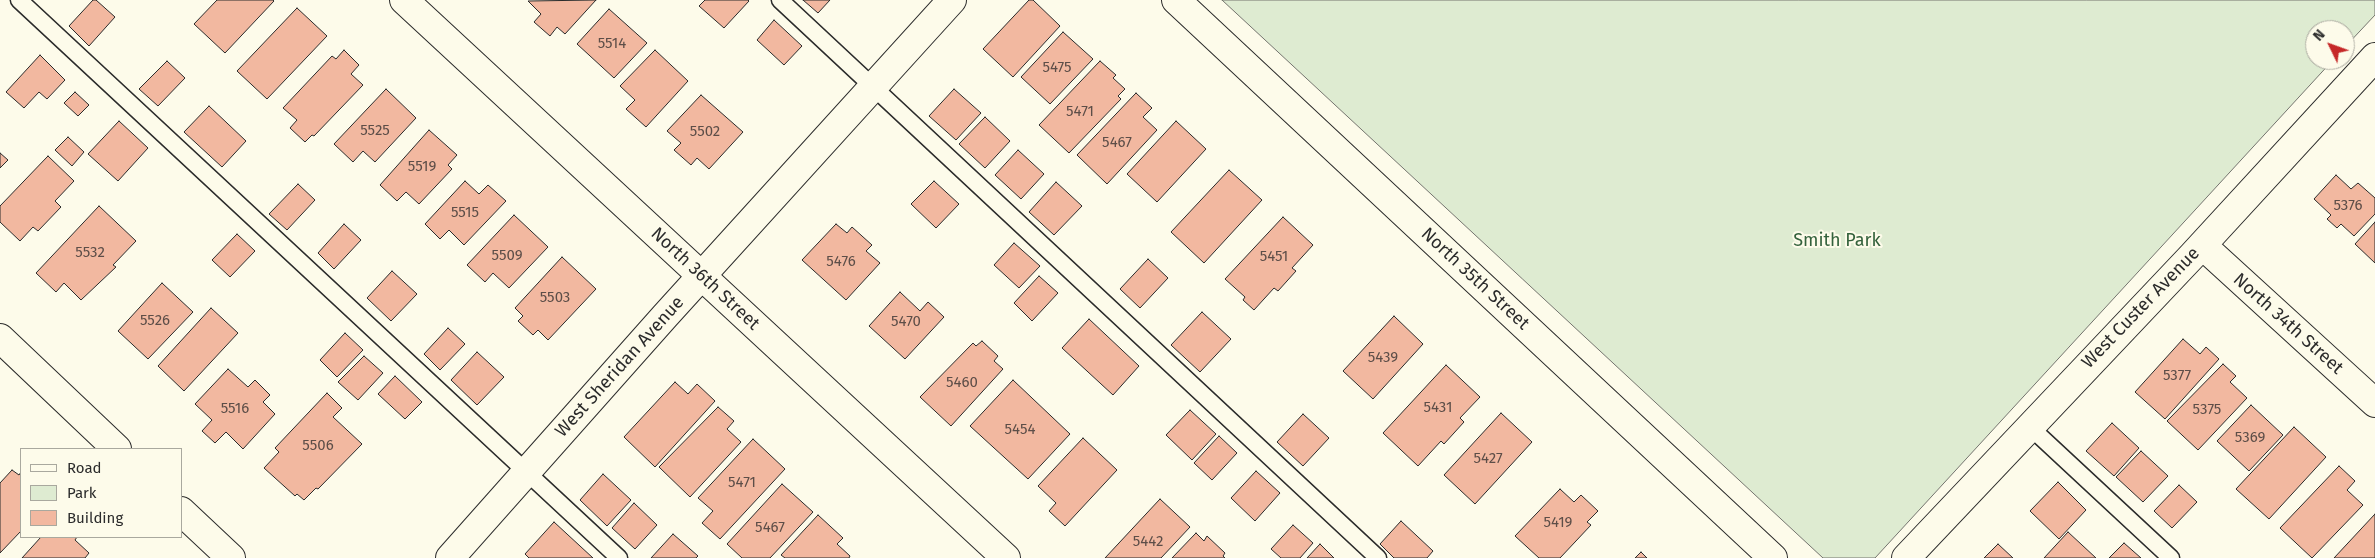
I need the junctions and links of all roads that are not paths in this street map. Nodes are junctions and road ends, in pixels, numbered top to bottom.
1 (19, 0) edge
2 (404, 0) edge
3 (780, 0) edge
4 (952, 0) edge
5 (1176, 0) edge
6 (2375, 56) edge
7 (873, 86) junction
8 (2202, 245) junction
9 (701, 276) junction
10 (0, 338) edge
11 (2375, 403) edge
12 (2029, 426) junction
13 (116, 448) edge
14 (526, 473) junction
15 (182, 511) edge
16 (231, 558) edge
17 (450, 558) edge
18 (618, 558) edge
19 (1006, 558) edge
20 (1378, 558) edge
21 (1773, 558) edge
22 (1906, 558) edge
23 (2171, 558) edge

1 - 14 lane
2 - 9 street, North 36th Street
3 - 7 lane
4 - 7 street, West Sheridan Avenue
5 - 21 street, North 35th Street
6 - 8 street, West Custer Avenue
7 - 9 street, West Sheridan Avenue
7 - 20 lane
8 - 11 street, North 34th Street
8 - 12 street, West Custer Avenue
9 - 14 street, West Sheridan Avenue
9 - 19 street, North 36th Street
10 - 13 street
12 - 22 street, West Custer Avenue
12 - 23 lane
14 - 17 street, West Sheridan Avenue
14 - 18 lane
15 - 16 street

